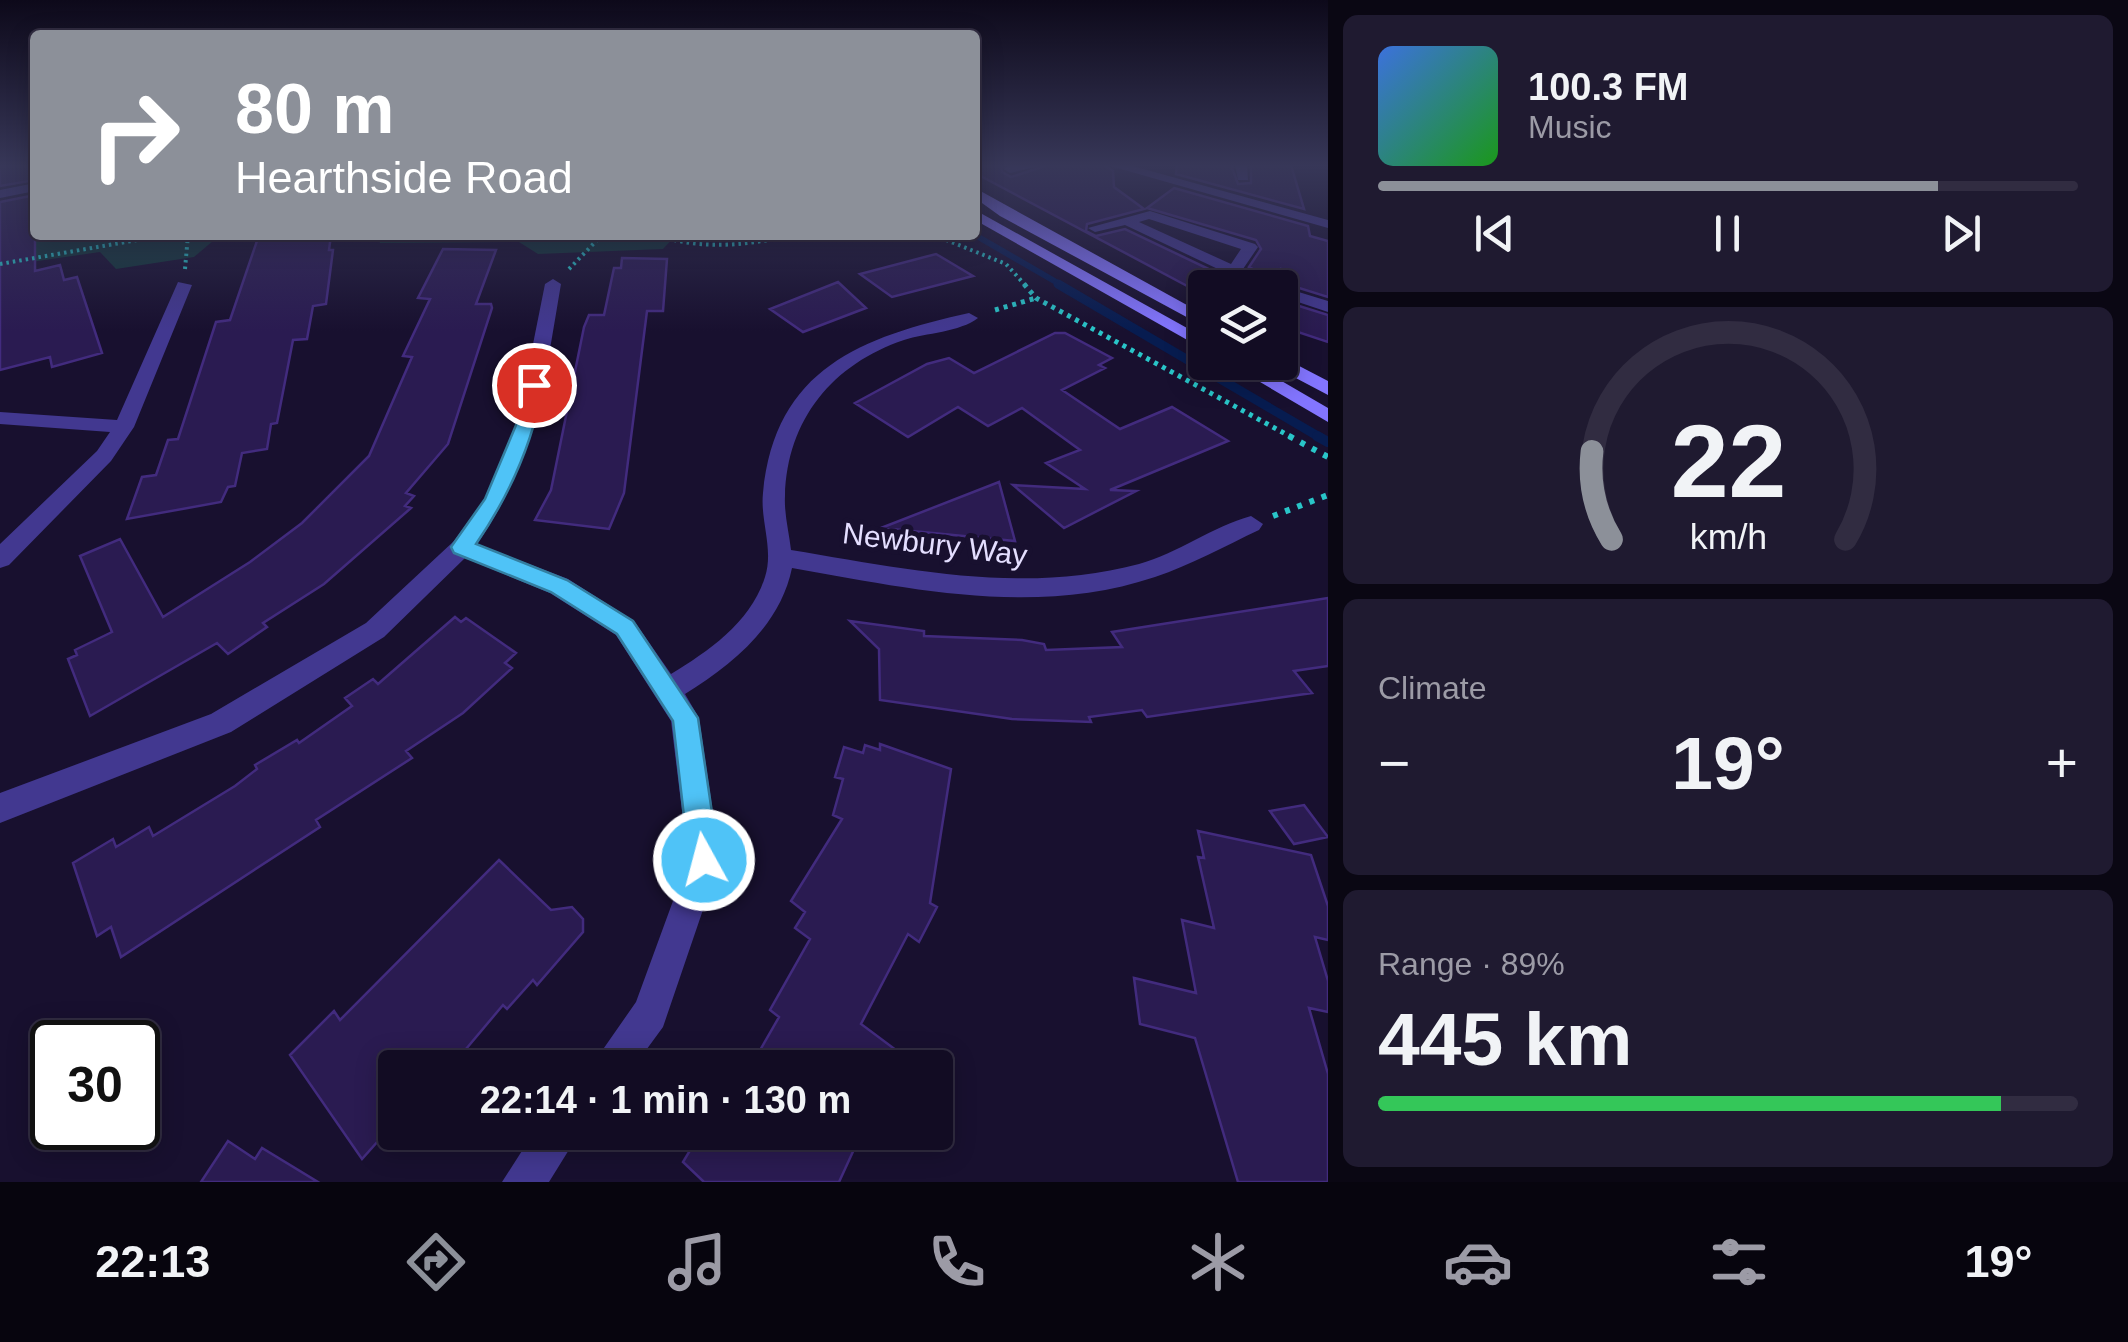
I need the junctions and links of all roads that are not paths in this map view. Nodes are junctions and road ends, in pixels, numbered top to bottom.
1 (986, 220) edge
2 (1025, 220) edge
3 (1132, 220) edge
4 (1166, 220) edge
5 (1126, 222) junction
6 (1094, 228) dead end
7 (1232, 270) edge
8 (1235, 270) edge
9 (553, 284) road end
10 (184, 285) road end
11 (1298, 297) edge
12 (1328, 307) edge
13 (1188, 312) edge
14 (969, 318) road end
15 (1188, 335) edge
16 (1298, 372) edge
17 (1266, 380) edge
18 (1328, 389) edge
19 (1328, 416) edge
20 (0, 418) edge
21 (124, 427) junction
22 (1251, 524) road end
23 (462, 547) junction
24 (782, 557) junction
25 (0, 559) edge
26 (667, 691) junction
27 (0, 808) edge
28 (623, 1050) edge
29 (547, 1150) edge
30 (523, 1182) edge

1 - 15 main road
2 - 13 main road
3 - 5 street
4 - 8 street
5 - 6 street
5 - 7 street
9 - 23 street
10 - 21 street
11 - 12 street
14 - 24 street
16 - 18 main road
17 - 19 main road
20 - 21 street
21 - 25 street
22 - 24 street, Newbury Way
23 - 26 street
23 - 27 street
24 - 26 street
26 - 28 street
29 - 30 street

